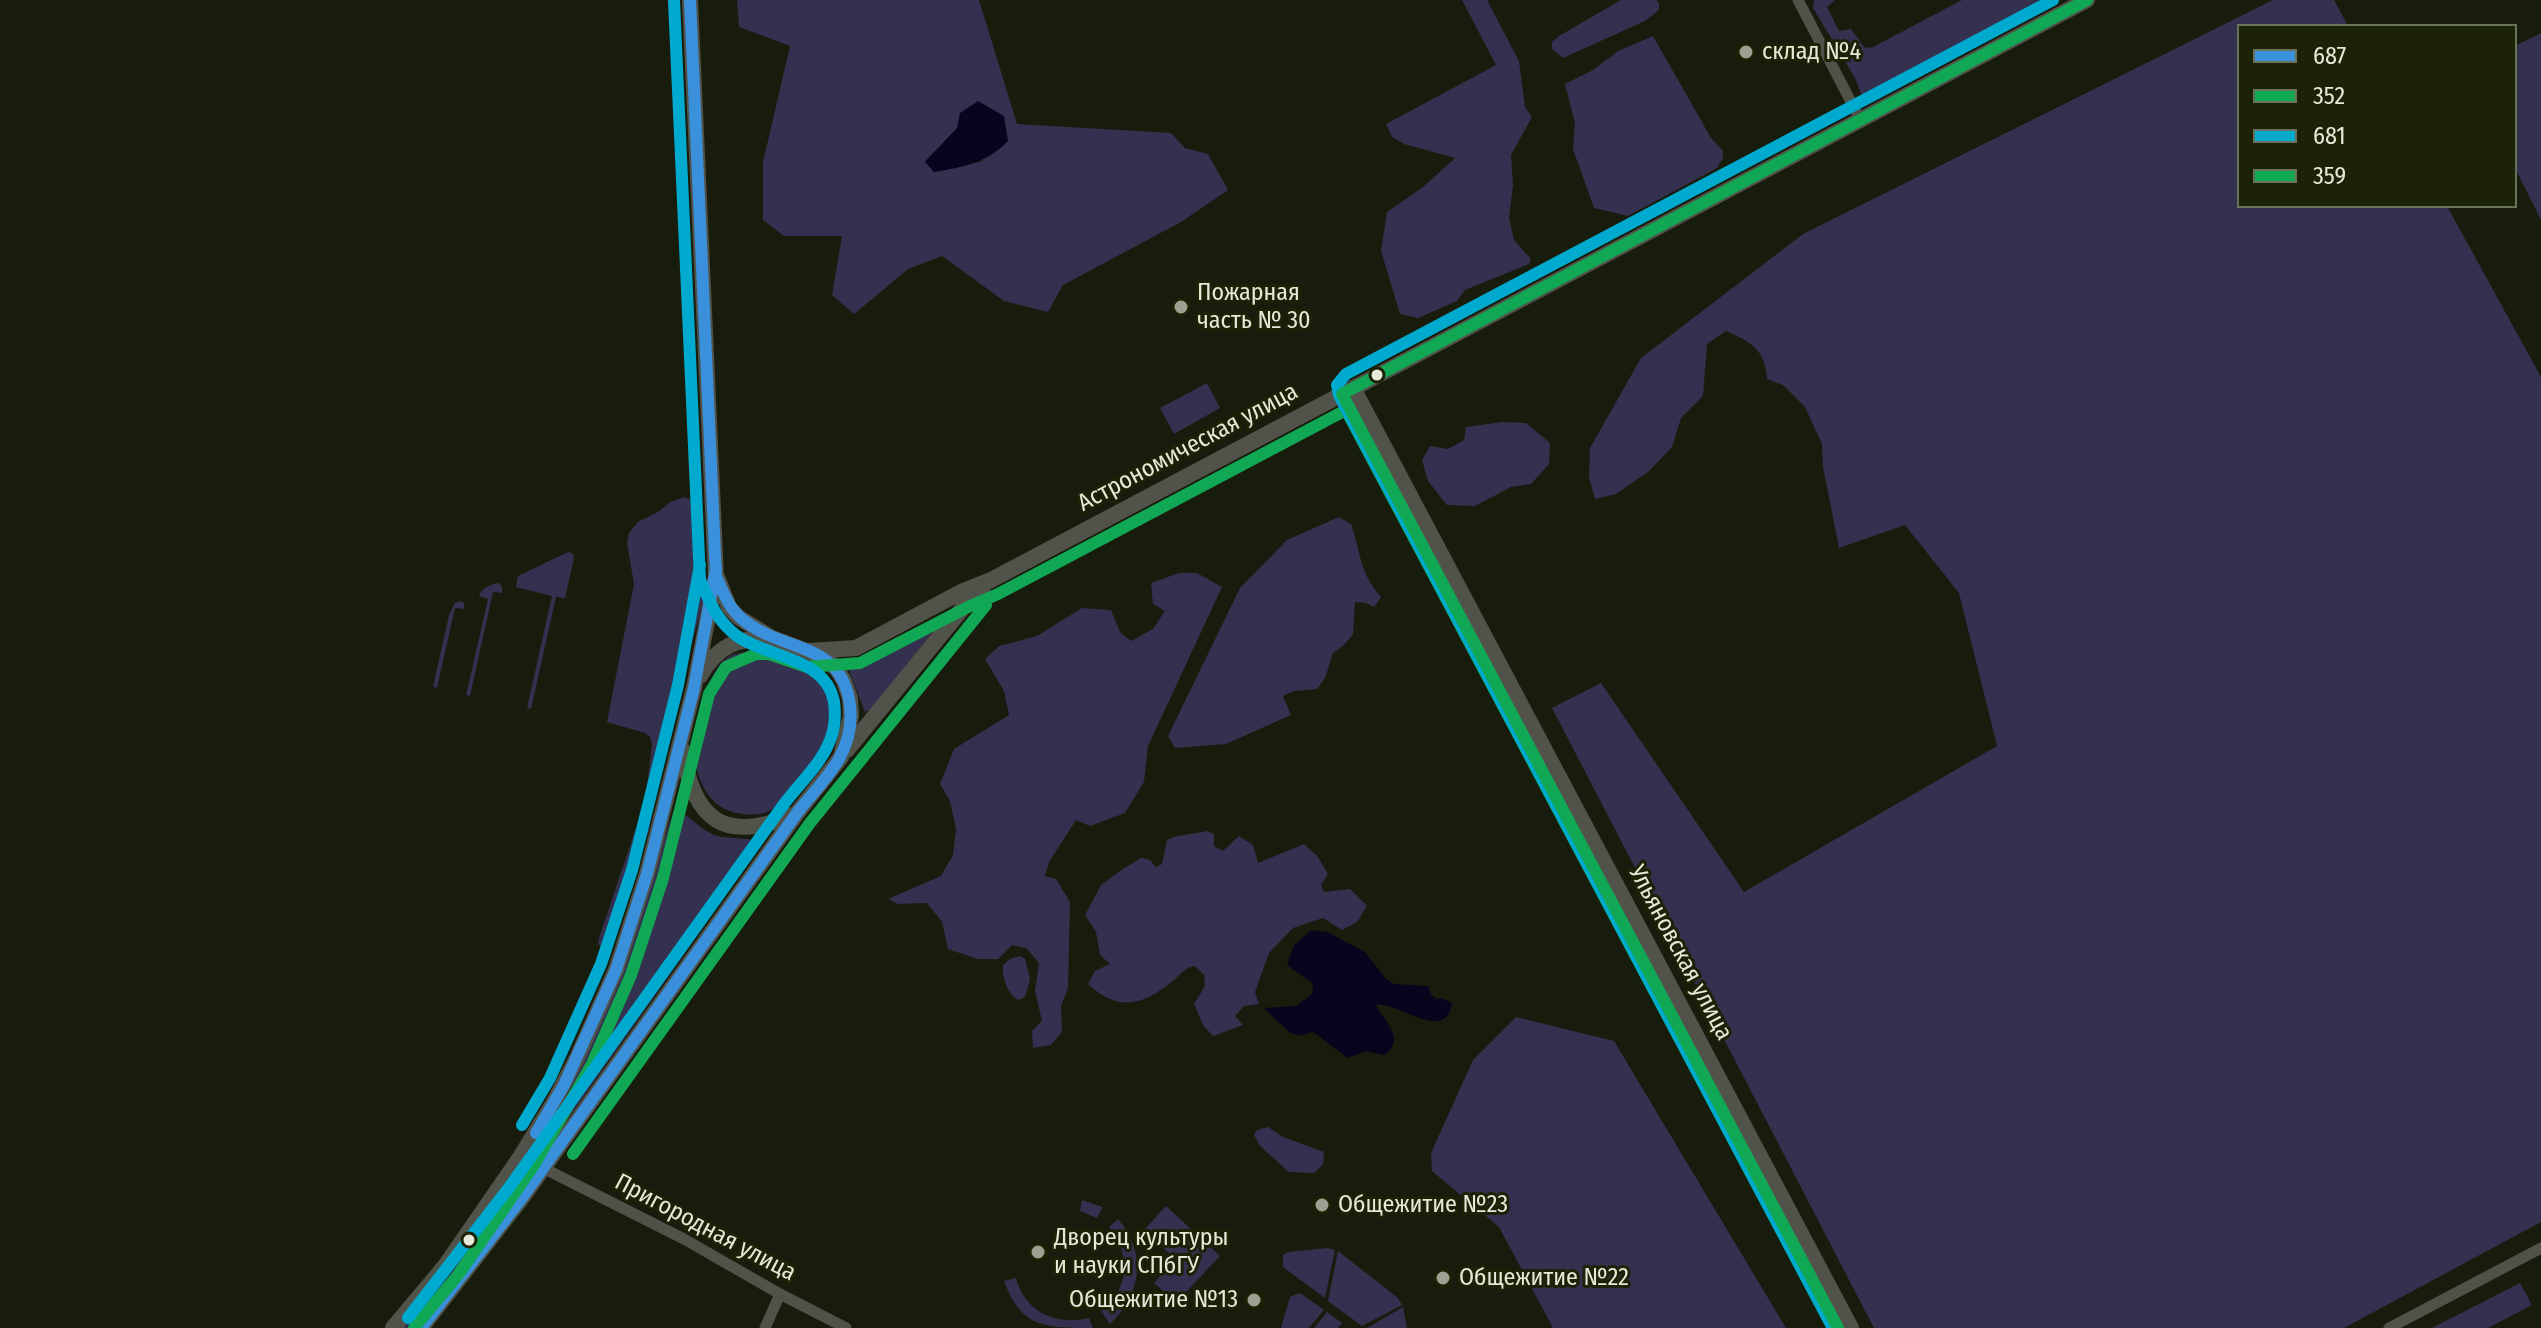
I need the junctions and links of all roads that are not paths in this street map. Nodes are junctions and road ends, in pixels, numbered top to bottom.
1 (690, 0) edge
2 (1798, 0) edge
3 (2087, 0) edge
4 (1860, 119) junction
5 (1348, 391) junction
6 (716, 576) junction
7 (991, 580) junction
8 (772, 638) junction
9 (809, 651) junction
10 (694, 688) junction
11 (681, 741) junction
12 (841, 757) junction
13 (797, 813) junction
14 (543, 1168) junction
15 (2541, 1248) edge
16 (780, 1294) junction
17 (393, 1328) edge
18 (421, 1328) edge
19 (765, 1328) edge
20 (846, 1328) edge
21 (1838, 1328) edge
22 (1851, 1328) edge
23 (2389, 1328) edge

1 - 6 main road
2 - 4 street
3 - 4 main road, Астрономическая улица
4 - 5 main road, Астрономическая улица
5 - 7 main road, Астрономическая улица
5 - 21 main road, Ульяновская улица
5 - 22 main road, Ульяновская улица
6 - 8 main road
6 - 10 main road
7 - 9 main road, Астрономическая улица
7 - 12 main road, Астрономическая улица
8 - 9 main road
8 - 10 main road
9 - 12 main road
10 - 11 main road
11 - 13 main road
11 - 17 main road
12 - 13 main road
13 - 14 main road
14 - 16 street, Пригородная улица
14 - 18 main road
15 - 23 street
16 - 19 street
16 - 20 street, Пригородная улица

